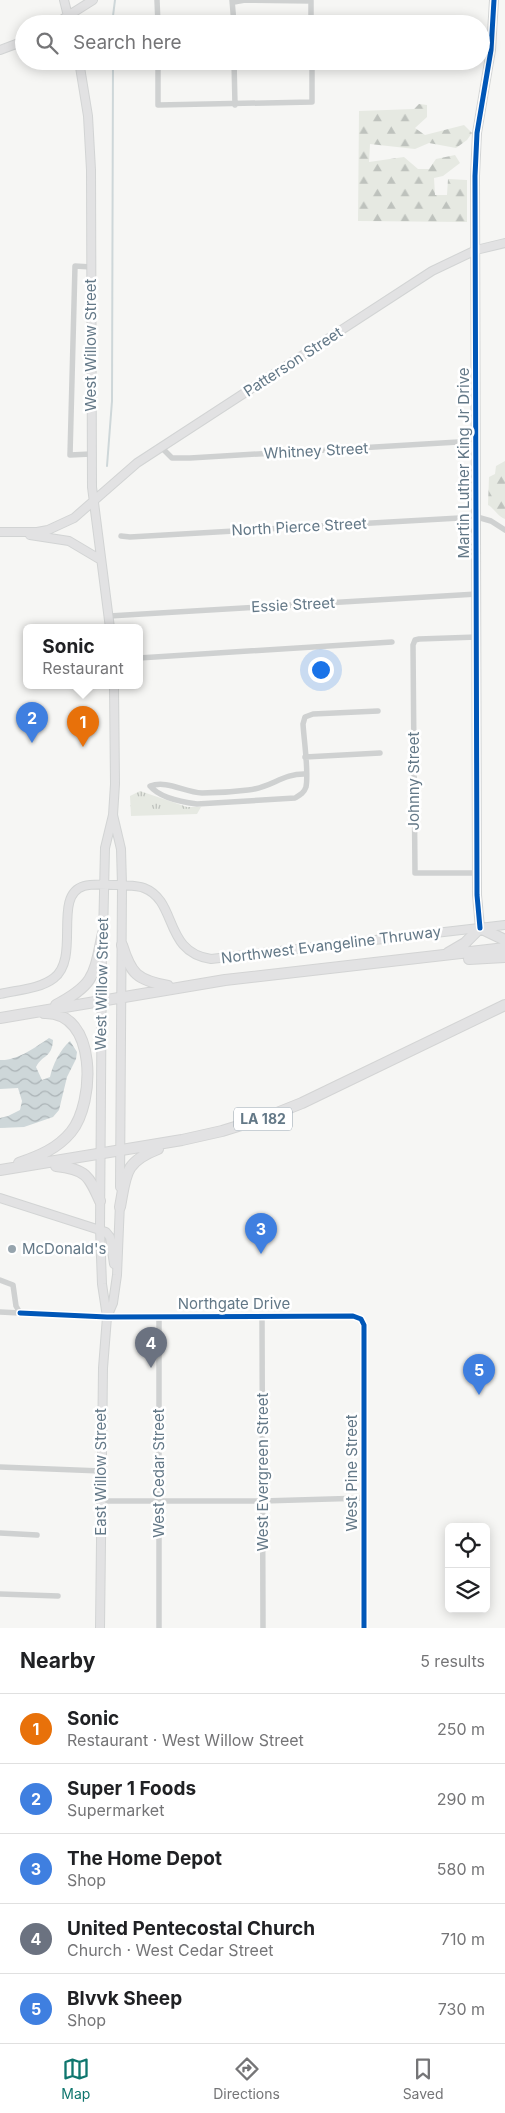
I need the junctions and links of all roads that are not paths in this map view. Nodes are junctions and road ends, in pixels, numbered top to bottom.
1 (64, 0) edge
2 (93, 0) edge
3 (157, 0) edge
4 (494, 0) edge
5 (233, 1) edge
6 (68, 15) edge
7 (75, 15) edge
8 (158, 15) edge
9 (234, 15) edge
10 (311, 15) edge
11 (15, 45) edge
12 (0, 50) edge
13 (491, 50) joint
14 (490, 57) edge
15 (81, 70) edge
16 (158, 70) edge
17 (234, 70) edge
18 (312, 70) edge
19 (488, 70) edge
20 (235, 104) junction
21 (505, 243) edge
22 (476, 250) junction
23 (90, 267) junction
24 (475, 441) junction
25 (161, 448) junction
26 (91, 454) junction
27 (93, 502) junction
28 (477, 517) junction
29 (505, 530) edge
30 (0, 532) edge
31 (23, 533) junction
32 (121, 536) dead end
33 (101, 560) junction
34 (477, 594) junction
35 (109, 616) junction
36 (110, 624) edge
37 (477, 637) junction
38 (392, 642) dead end
39 (143, 658) edge
40 (114, 689) edge
41 (378, 711) dead end
42 (380, 753) dead end
43 (305, 757) junction
44 (306, 774) junction
45 (190, 791) junction
46 (246, 791) junction
47 (247, 800) junction
48 (188, 803) junction
49 (113, 815) junction
50 (477, 873) junction
51 (103, 885) junction
52 (122, 886) junction
53 (505, 925) edge
54 (480, 928) junction
55 (103, 933) junction
56 (505, 940) edge
57 (122, 945) junction
58 (505, 948) edge
59 (445, 955) junction
60 (505, 957) edge
61 (380, 962) junction
62 (176, 988) junction
63 (0, 994) edge
64 (122, 996) junction
65 (102, 1000) junction
66 (505, 1005) edge
67 (47, 1009) junction
68 (23, 1014) junction
69 (0, 1018) edge
70 (177, 1141) junction
71 (121, 1151) junction
72 (100, 1154) junction
73 (40, 1164) junction
74 (2, 1170) edge
75 (0, 1198) edge
76 (100, 1202) junction
77 (120, 1207) junction
78 (100, 1229) junction
79 (117, 1275) junction
80 (0, 1280) edge
81 (0, 1312) edge
82 (20, 1313) junction
83 (107, 1317) junction
84 (159, 1317) junction
85 (262, 1317) junction
86 (361, 1319) joint
87 (0, 1466) edge
88 (101, 1470) junction
89 (364, 1498) junction
90 (101, 1501) junction
91 (263, 1501) junction
92 (159, 1502) junction
93 (0, 1533) edge
94 (37, 1535) dead end
95 (0, 1594) edge
96 (58, 1596) dead end
97 (100, 1628) edge
98 (159, 1628) edge
99 (263, 1628) edge
100 (364, 1628) edge

1 - 6 street
2 - 7 street
3 - 8 street
4 - 13 street, Martin Luther King Jr Drive
5 - 9 street
5 - 10 street
11 - 12 street
13 - 14 street, Martin Luther King Jr Drive
15 - 23 street, West Willow Street
16 - 20 street
17 - 20 street
18 - 20 street
19 - 22 street, Martin Luther King Jr Drive
21 - 22 street, Patterson Street
22 - 24 street, Martin Luther King Jr Drive
22 - 25 street, Patterson Street
23 - 26 street, West Willow Street
23 - 26 street
24 - 25 street, Whitney Street
24 - 28 street, Martin Luther King Jr Drive
25 - 27 street, Patterson Street
26 - 27 street, West Willow Street
27 - 31 street
27 - 33 street, West Willow Street
28 - 29 street
28 - 32 street, North Pierce Street
28 - 34 street, Martin Luther King Jr Drive
30 - 31 street
31 - 33 street
33 - 35 street, West Willow Street
34 - 35 street, Essie Street
34 - 37 street, Martin Luther King Jr Drive
35 - 36 street, West Willow Street
37 - 50 street, Martin Luther King Jr Drive
37 - 50 street, Johnny Street
38 - 39 street
40 - 49 street, West Willow Street
41 - 43 street
42 - 43 street
43 - 44 street
44 - 46 street
44 - 47 street
45 - 46 street
45 - 48 street
45 - 48 street
46 - 47 street
47 - 48 street
49 - 51 street, West Willow Street
49 - 52 street, West Willow Street
50 - 54 street, Martin Luther King Jr Drive
51 - 52 street, Northwest Evangeline Thruway
51 - 55 street, West Willow Street
51 - 63 street, Northwest Evangeline Thruway
52 - 54 street, Northwest Evangeline Thruway
52 - 57 street, West Willow Street
53 - 54 street, Northwest Evangeline Thruway
54 - 56 highway
54 - 59 highway
55 - 65 street, West Willow Street
55 - 67 highway
57 - 62 highway
57 - 64 street, West Willow Street
58 - 59 highway, Northwest Evangeline Thruway
59 - 61 highway, Northwest Evangeline Thruway
60 - 61 highway
61 - 62 highway, Northwest Evangeline Thruway
62 - 64 highway, Northwest Evangeline Thruway
64 - 65 highway, Northwest Evangeline Thruway
64 - 71 street, West Willow Street
65 - 67 highway, Northwest Evangeline Thruway
65 - 72 street, West Willow Street
66 - 70 highway, LA 182
67 - 68 highway, Northwest Evangeline Thruway
68 - 69 highway, Northwest Evangeline Thruway
68 - 74 highway
70 - 71 highway, LA 182
70 - 77 highway
71 - 72 highway, LA 182
71 - 77 street, East Willow Street
72 - 73 highway, LA 182
72 - 76 street, East Willow Street
73 - 74 highway, LA 182
73 - 76 highway
75 - 78 street
76 - 78 street, East Willow Street
77 - 79 street, East Willow Street
78 - 79 street
78 - 83 street, East Willow Street
79 - 83 street, East Willow Street
80 - 82 street
81 - 82 street, Northgate Drive
82 - 83 street, Northgate Drive
83 - 84 street, Northgate Drive
83 - 88 street, East Willow Street
84 - 85 street, Northgate Drive
84 - 92 street, West Cedar Street
85 - 86 street, Northgate Drive
85 - 91 street, West Evergreen Street
86 - 89 street, West Pine Street
87 - 88 street
88 - 90 street, East Willow Street
89 - 91 street
89 - 100 street, West Pine Street
90 - 92 street
90 - 97 street, East Willow Street
91 - 92 street
91 - 99 street, West Evergreen Street
92 - 98 street, West Cedar Street
93 - 94 street
95 - 96 street

